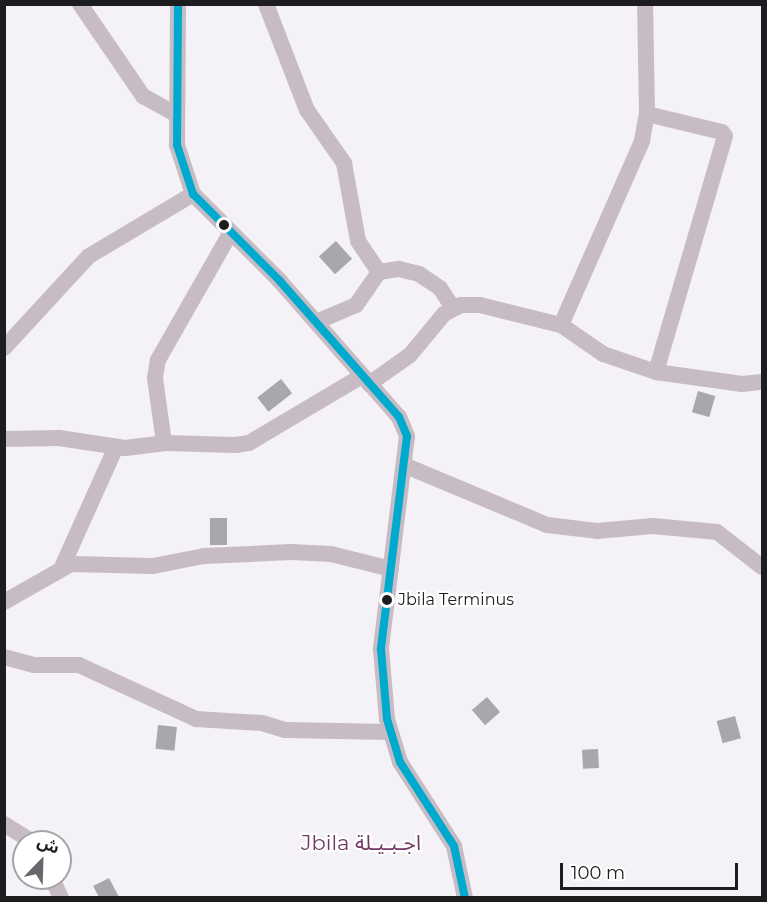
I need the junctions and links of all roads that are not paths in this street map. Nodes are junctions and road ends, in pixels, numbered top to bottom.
1 (80, 4) edge
2 (178, 4) edge
3 (266, 4) edge
4 (645, 4) edge
5 (176, 114) junction
6 (647, 114) junction
7 (193, 194) junction
8 (231, 232) junction
9 (379, 272) junction
10 (453, 308) junction
11 (316, 322) junction
12 (561, 325) junction
13 (4, 348) edge
14 (656, 372) junction
15 (366, 380) junction
16 (762, 382) edge
17 (4, 439) edge
18 (164, 442) junction
19 (116, 447) junction
20 (406, 466) junction
21 (62, 567) junction
22 (762, 567) edge
23 (391, 569) junction
24 (4, 602) edge
25 (6, 663) edge
26 (390, 732) junction
27 (465, 897) edge

1 - 5 street
2 - 5 street
3 - 9 street
4 - 6 street
5 - 7 street
6 - 12 street
6 - 14 street
7 - 8 street
7 - 13 street
8 - 11 street
8 - 18 street
9 - 10 street
9 - 11 street
10 - 12 street
10 - 15 street
11 - 15 street
12 - 14 street
14 - 16 street
15 - 18 street
15 - 20 street
17 - 19 street
18 - 19 street
19 - 21 street
20 - 22 street
20 - 23 street
21 - 23 street
21 - 24 street
23 - 26 street
25 - 26 street
26 - 27 street

